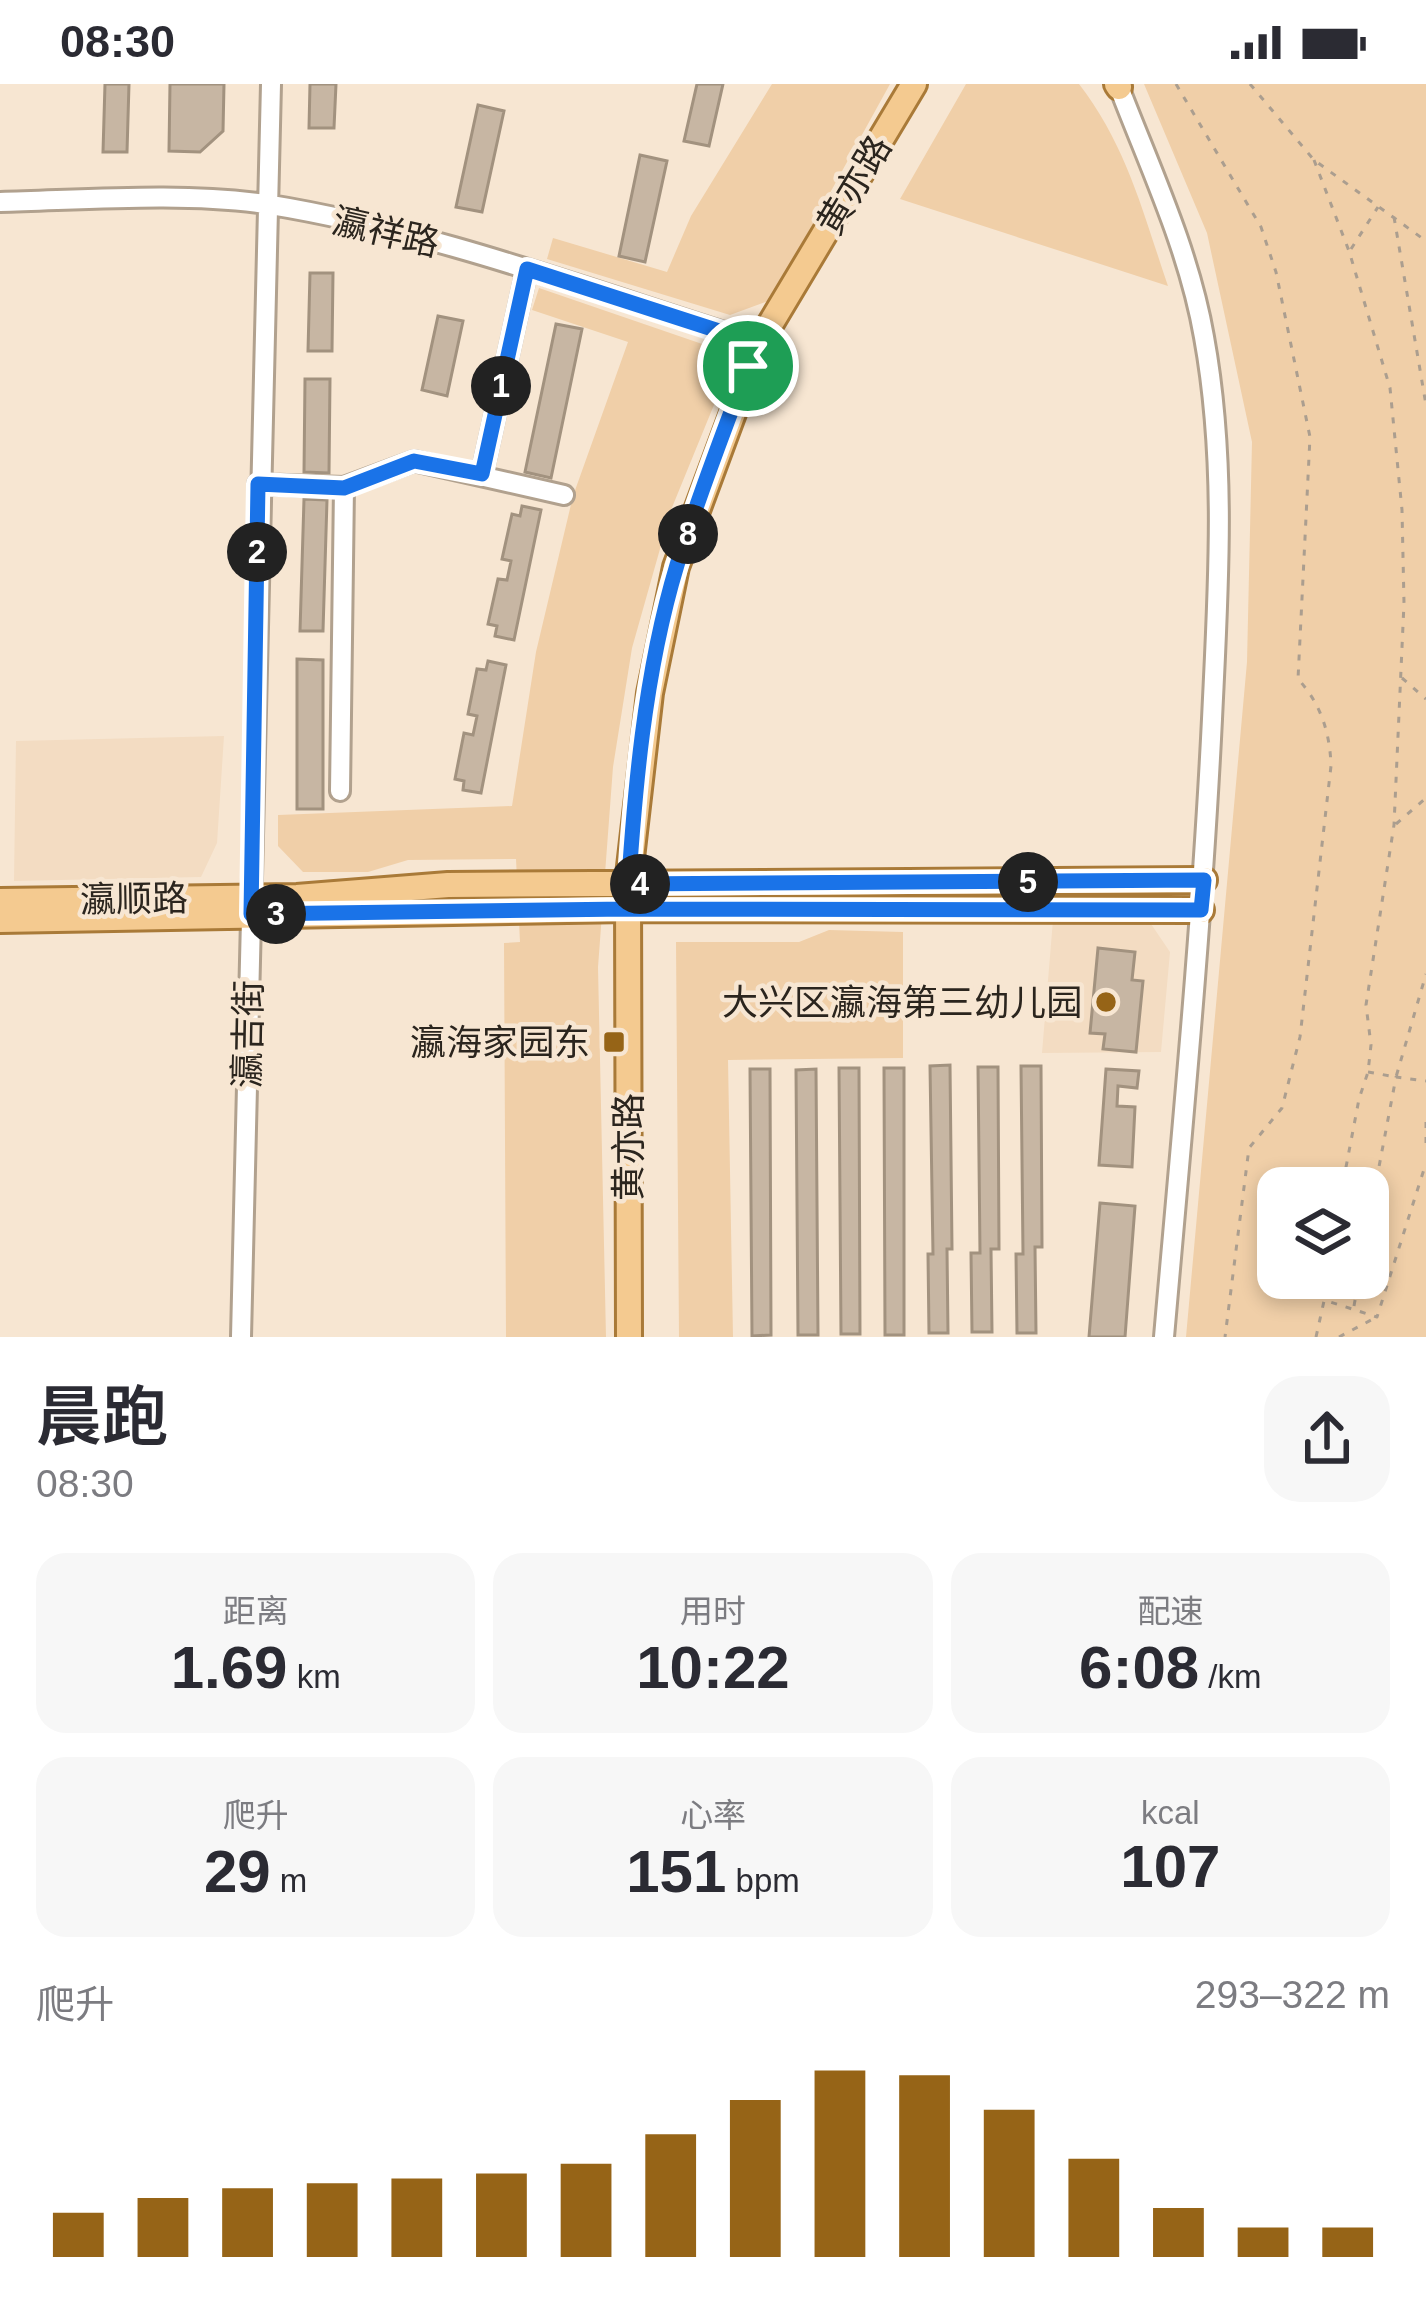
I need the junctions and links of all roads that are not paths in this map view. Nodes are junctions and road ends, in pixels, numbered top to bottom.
1 (271, 84) edge
2 (914, 84) edge
3 (1118, 85) edge
4 (0, 202) edge
5 (267, 205) junction
6 (527, 269) junction
7 (759, 344) junction
8 (482, 474) junction
9 (258, 484) junction
10 (344, 488) junction
11 (564, 495) dead end
12 (340, 791) dead end
13 (1204, 880) junction
14 (628, 896) junction
15 (0, 901) edge
16 (251, 905) junction
17 (1201, 910) junction
18 (0, 920) edge
19 (241, 1337) edge
20 (629, 1337) edge
21 (1164, 1337) edge

1 - 5 street, 瀛吉街
2 - 7 main road, 黄亦路
3 - 13 street
4 - 5 street, 瀛祥路
5 - 6 street, 瀛祥路
5 - 9 street, 瀛吉街
6 - 7 street, 瀛祥路
6 - 8 street
7 - 14 main road, 黄亦路
8 - 10 street
8 - 11 street
9 - 10 street
9 - 16 street, 瀛吉街
10 - 12 street
13 - 14 main road, 瀛顺路
13 - 17 street
14 - 16 main road, 瀛顺路
14 - 17 main road, 瀛顺路
14 - 20 main road, 黄亦路
15 - 16 main road, 瀛顺路
16 - 18 main road, 瀛顺路
16 - 19 street, 瀛吉街
17 - 21 street

